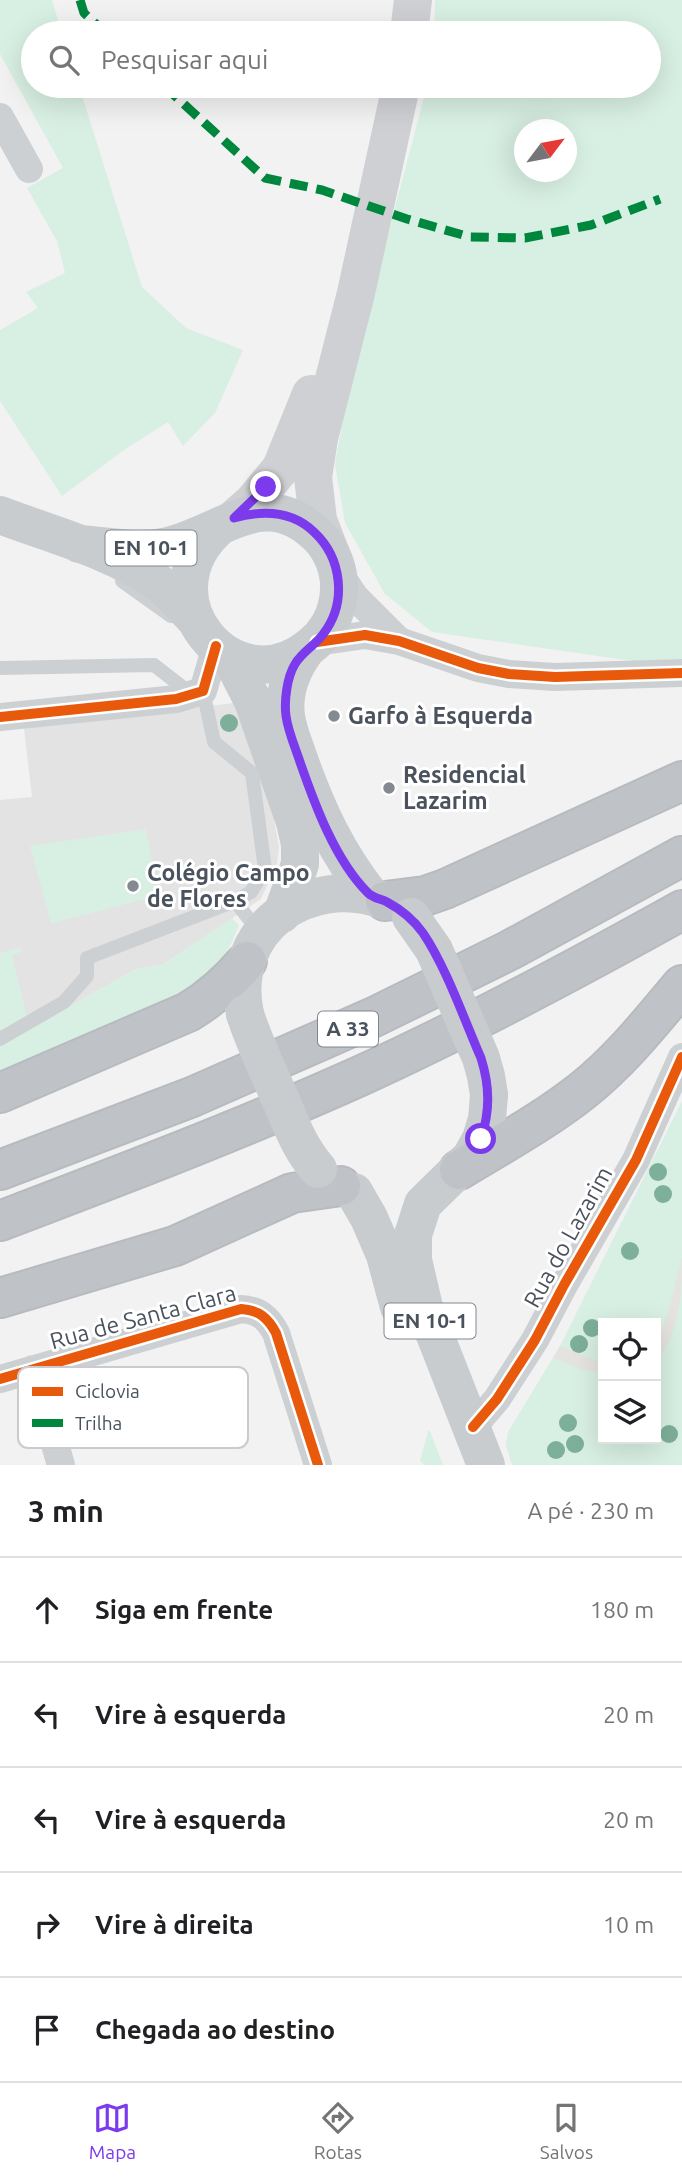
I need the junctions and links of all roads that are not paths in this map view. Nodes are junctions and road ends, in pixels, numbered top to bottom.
1 (398, 0) edge
2 (413, 0) edge
3 (395, 21) edge
4 (410, 21) edge
5 (384, 98) edge
6 (398, 98) edge
7 (0, 117) edge
8 (29, 169) dead end
9 (0, 515) edge
10 (227, 522) junction
11 (79, 544) junction
12 (334, 562) junction
13 (211, 639) junction
14 (399, 641) junction
15 (311, 646) junction
16 (0, 668) edge
17 (682, 673) edge
18 (196, 693) junction
19 (0, 717) edge
20 (682, 781) edge
21 (682, 856) edge
22 (235, 901) junction
23 (389, 904) junction
24 (682, 910) edge
25 (270, 912) junction
26 (682, 985) edge
27 (0, 1039) edge
28 (682, 1057) edge
29 (0, 1093) edge
30 (0, 1170) edge
31 (453, 1176) junction
32 (338, 1182) junction
33 (0, 1221) edge
34 (0, 1298) edge
35 (40, 1367) edge
36 (18, 1373) edge
37 (0, 1378) edge
38 (473, 1427) junction
39 (56, 1448) edge
40 (61, 1465) edge
41 (318, 1465) edge
42 (460, 1465) edge
43 (486, 1465) edge

1 - 3 main road
2 - 4 main road
5 - 10 main road
6 - 12 main road
7 - 8 street
9 - 11 main road, EN 10-1
10 - 11 main road, EN 10-1
10 - 12 main road, EN 10-1
10 - 13 main road, EN 10-1
11 - 13 main road, EN 10-1
12 - 14 street
12 - 15 main road, EN 10-1
13 - 15 main road
13 - 18 street
13 - 25 main road, EN 10-1
14 - 15 street
14 - 17 street
15 - 23 main road, EN 10-1
16 - 18 lane
18 - 19 street
18 - 25 lane
20 - 23 highway
21 - 30 highway, A 33
22 - 25 lane
22 - 25 lane
22 - 27 lane
23 - 25 main road
23 - 31 main road, EN 10-1, bridge
24 - 33 highway, A 33
25 - 29 highway
25 - 32 main road, EN 10-1, bridge
26 - 31 highway
28 - 38 street, Rua do Lazarim
31 - 32 main road, EN 10-1
31 - 38 main road, EN 10-1
32 - 34 highway
32 - 42 main road, EN 10-1
35 - 41 street, Rua de Santa Clara
36 - 37 street, Rua de Santa Clara
38 - 43 main road, EN 10-1
39 - 40 street

